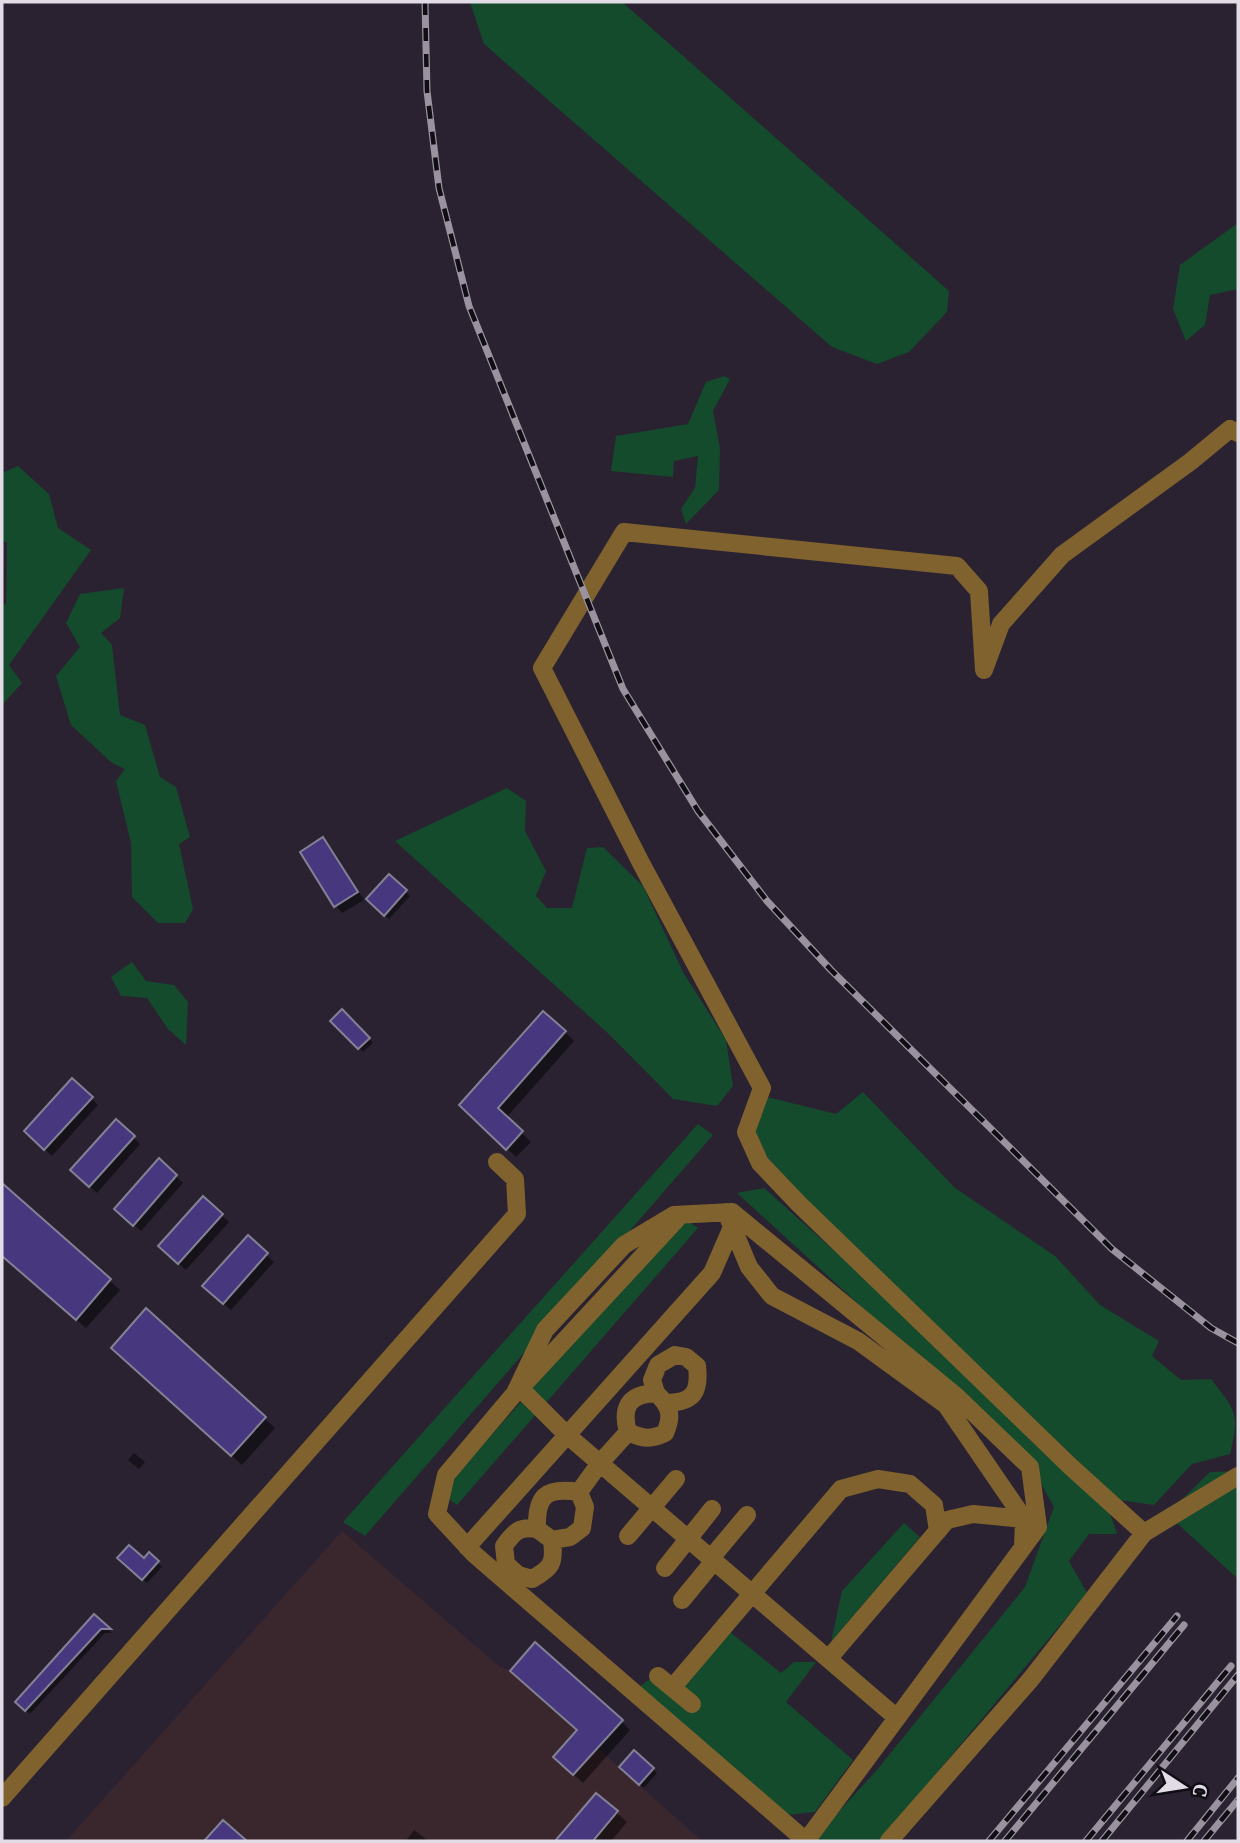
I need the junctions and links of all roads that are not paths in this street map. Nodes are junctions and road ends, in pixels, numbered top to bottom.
1 (1238, 433) edge
2 (497, 1162) dead end
3 (729, 1220) junction
4 (518, 1391) junction
5 (628, 1432) junction
6 (567, 1435) junction
7 (600, 1463) junction
8 (1238, 1476) edge
9 (676, 1479) dead end
10 (579, 1492) junction
11 (652, 1508) junction
12 (712, 1509) dead end
13 (747, 1515) dead end
14 (1024, 1519) junction
15 (537, 1529) junction
16 (938, 1531) junction
17 (1144, 1533) junction
18 (628, 1536) dead end
19 (689, 1539) junction
20 (552, 1540) junction
21 (467, 1547) junction
22 (1023, 1547) junction
23 (713, 1559) junction
24 (665, 1568) dead end
25 (753, 1593) junction
26 (682, 1600) dead end
27 (829, 1658) junction
28 (658, 1676) dead end
29 (673, 1688) junction
30 (692, 1704) dead end
31 (897, 1718) junction
32 (2, 1798) edge
33 (806, 1841) edge
34 (889, 1841) edge

1 - 17 lane
2 - 32 lane
3 - 4 lane
3 - 6 lane
3 - 14 lane
3 - 22 lane
4 - 6 lane
4 - 21 lane
5 - 5 lane
5 - 7 lane
6 - 7 lane
6 - 21 lane
7 - 10 lane
7 - 11 lane
8 - 17 lane
9 - 11 lane
10 - 15 lane
10 - 20 lane
11 - 18 lane
11 - 19 lane
12 - 19 lane
13 - 23 lane
14 - 16 lane
14 - 22 lane
15 - 20 lane
15 - 20 lane
16 - 25 lane
16 - 27 lane
17 - 34 lane
19 - 23 lane
19 - 24 lane
21 - 33 lane
22 - 31 lane
23 - 25 lane
23 - 26 lane
25 - 27 lane
25 - 29 lane
27 - 31 lane
28 - 29 lane
29 - 30 lane
31 - 33 lane

